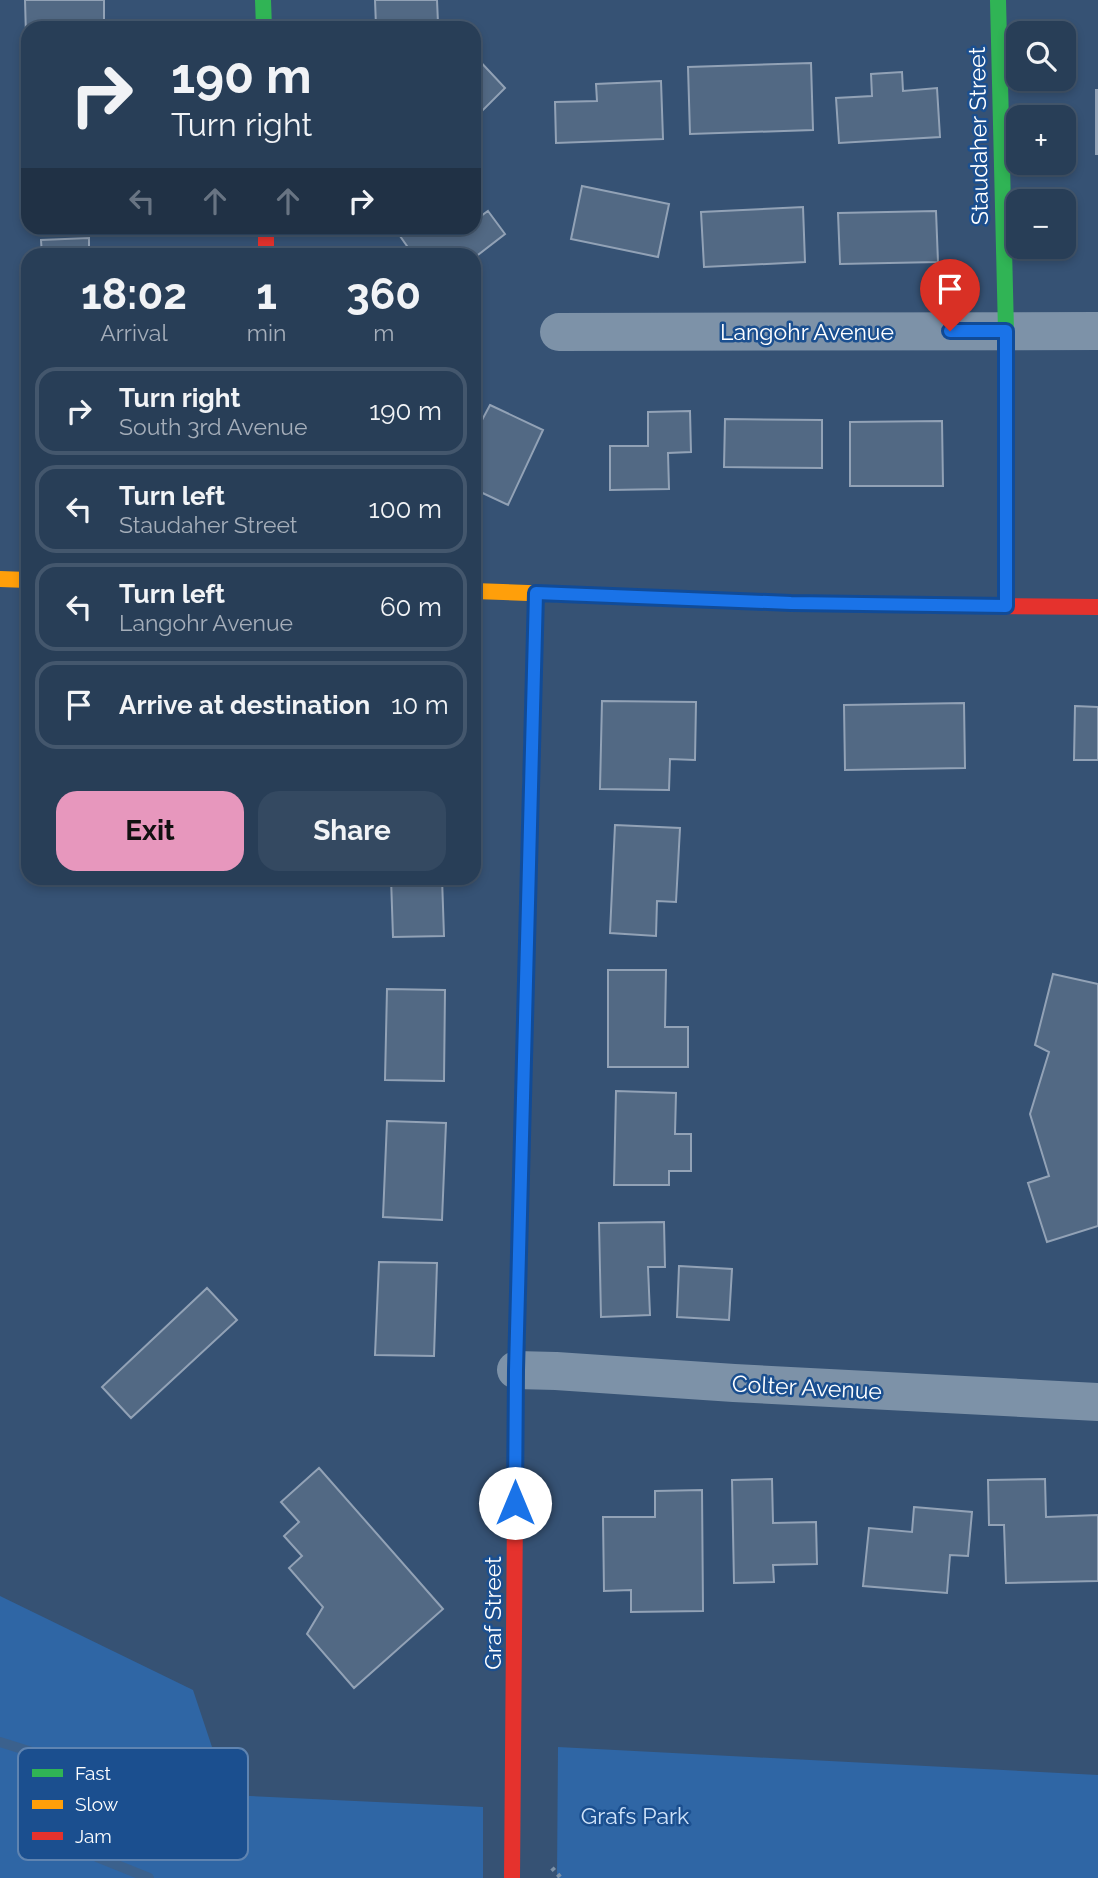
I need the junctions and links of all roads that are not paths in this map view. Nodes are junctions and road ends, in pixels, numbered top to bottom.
1 (263, 0) edge
2 (998, 0) edge
3 (264, 21) edge
4 (1006, 331) junction
5 (1098, 331) edge
6 (559, 332) dead end
7 (0, 579) edge
8 (21, 580) edge
9 (481, 591) edge
10 (536, 593) junction
11 (1006, 606) junction
12 (1098, 607) edge
13 (516, 1370) junction
14 (1098, 1402) edge
15 (512, 1878) edge

1 - 3 street
2 - 4 street, Staudaher Street
4 - 5 street, Langohr Avenue
4 - 6 street, Langohr Avenue
4 - 11 street, Staudaher Street
7 - 8 street
9 - 10 street
10 - 11 street
10 - 13 street, Graf Street
11 - 12 street
13 - 14 street, Colter Avenue
13 - 15 street, Graf Street

